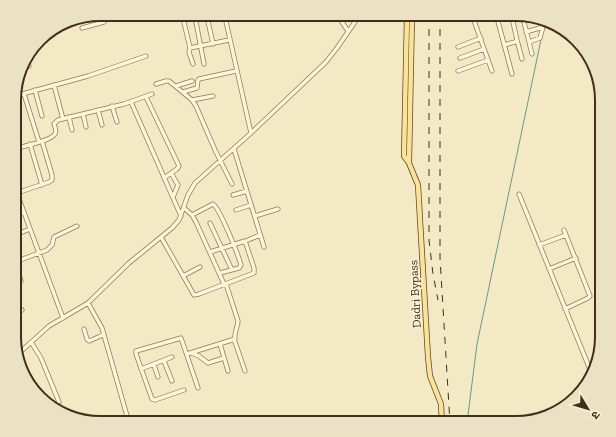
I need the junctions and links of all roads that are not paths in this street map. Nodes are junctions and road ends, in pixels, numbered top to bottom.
1 (105, 21) edge
2 (184, 21) edge
3 (196, 21) edge
4 (208, 21) edge
5 (226, 21) edge
6 (341, 21) edge
7 (355, 21) edge
8 (409, 21) edge
9 (474, 21) edge
10 (498, 21) edge
11 (523, 21) edge
12 (513, 22) dead end
13 (543, 27) joint
14 (82, 28) dead end
15 (348, 32) junction
16 (526, 32) junction
17 (481, 38) junction
18 (230, 40) junction
19 (516, 40) junction
20 (529, 42) junction
21 (213, 44) junction
22 (504, 45) junction
23 (200, 47) junction
24 (458, 47) dead end
25 (190, 48) junction
26 (484, 49) junction
27 (532, 54) dead end
28 (146, 56) dead end
29 (460, 58) dead end
30 (522, 59) dead end
31 (488, 60) junction
32 (193, 64) dead end
33 (204, 64) dead end
34 (236, 71) junction
35 (458, 71) dead end
36 (492, 71) dead end
37 (512, 74) dead end
38 (192, 81) dead end
39 (156, 84) dead end
40 (54, 85) junction
41 (176, 86) junction
42 (35, 90) junction
43 (183, 92) junction
44 (22, 94) joint
45 (152, 94) dead end
46 (212, 96) dead end
47 (146, 97) junction
48 (192, 100) junction
49 (131, 102) junction
50 (112, 106) junction
51 (98, 110) junction
52 (83, 114) junction
53 (42, 116) dead end
54 (69, 117) junction
55 (63, 119) junction
56 (117, 122) dead end
57 (102, 125) dead end
58 (86, 127) dead end
59 (72, 130) dead end
60 (251, 133) junction
61 (40, 141) junction
62 (30, 144) junction
63 (21, 147) edge
64 (234, 149) junction
65 (221, 160) junction
66 (172, 173) junction
67 (164, 178) junction
68 (232, 184) dead end
69 (42, 185) junction
70 (247, 191) junction
71 (21, 192) edge
72 (519, 194) dead end
73 (233, 195) dead end
74 (173, 198) junction
75 (21, 204) edge
76 (251, 205) junction
77 (184, 208) junction
78 (278, 209) dead end
79 (236, 210) dead end
80 (24, 212) junction
81 (21, 213) edge
82 (192, 215) junction
83 (181, 216) junction
84 (255, 216) junction
85 (210, 223) dead end
86 (77, 226) dead end
87 (30, 230) junction
88 (564, 230) dead end
89 (21, 233) edge
90 (260, 235) junction
91 (566, 235) junction
92 (161, 237) junction
93 (248, 240) dead end
94 (233, 244) junction
95 (540, 245) junction
96 (264, 247) dead end
97 (222, 248) junction
98 (210, 252) junction
99 (38, 253) junction
100 (576, 258) junction
101 (21, 260) edge
102 (200, 267) dead end
103 (549, 269) junction
104 (232, 270) junction
105 (220, 273) junction
106 (182, 276) junction
107 (225, 284) junction
108 (88, 303) junction
109 (565, 309) junction
110 (63, 318) junction
111 (84, 329) dead end
112 (103, 335) junction
113 (234, 339) junction
114 (31, 342) junction
115 (220, 344) junction
116 (23, 350) edge
117 (188, 354) junction
118 (172, 358) dead end
119 (224, 358) junction
120 (164, 361) junction
121 (154, 365) junction
122 (589, 367) edge
123 (141, 369) junction
124 (228, 371) dead end
125 (245, 371) dead end
126 (158, 377) dead end
127 (172, 381) dead end
128 (198, 388) dead end
129 (184, 390) dead end
130 (59, 402) dead end
131 (127, 416) edge
132 (441, 416) edge

1 - 14 street
2 - 25 street
3 - 23 street
4 - 21 street
5 - 18 street
6 - 15 street
7 - 15 street
8 - 132 main road, Dadri Bypass
9 - 17 street
10 - 22 street
11 - 16 street
12 - 19 street
13 - 16 street
13 - 20 street
15 - 60 street
16 - 20 street
17 - 24 street
17 - 26 street
18 - 21 street
18 - 34 street
19 - 22 street
19 - 30 street
20 - 27 street
21 - 23 street
22 - 37 street
23 - 25 street
23 - 33 street
25 - 32 street
26 - 29 street
26 - 31 street
28 - 40 street
31 - 35 street
31 - 36 street
34 - 43 street
34 - 60 street
38 - 41 street
39 - 41 street
40 - 42 street
40 - 55 street
41 - 43 street
42 - 44 street
42 - 53 street
43 - 48 street
44 - 61 street
45 - 47 street
46 - 48 street
47 - 49 street
47 - 66 street
48 - 65 street
49 - 50 street
49 - 67 street
50 - 51 street
50 - 56 street
51 - 52 street
51 - 57 street
52 - 54 street
52 - 58 street
54 - 55 street
54 - 59 street
55 - 61 street
60 - 64 street
61 - 62 street
61 - 69 street
62 - 63 street
62 - 69 street
64 - 65 street
64 - 70 street
65 - 68 street
65 - 77 street
66 - 67 street
66 - 74 street
67 - 74 street
69 - 71 street
70 - 73 street
70 - 76 street
72 - 95 street
74 - 83 street
75 - 80 street
76 - 79 street
76 - 84 street
77 - 82 street
77 - 83 street
78 - 84 street
80 - 81 street
80 - 87 street
82 - 94 street
82 - 98 street
83 - 92 street
84 - 90 street
85 - 97 street
86 - 99 street
87 - 89 street
87 - 99 street
88 - 91 street
90 - 93 street
90 - 96 street
91 - 95 street
91 - 100 street
92 - 106 street
92 - 108 street
94 - 97 street
94 - 104 street
94 - 107 street
95 - 103 street
97 - 98 street
97 - 104 street
98 - 105 street
99 - 101 street
99 - 110 street
100 - 103 street
100 - 109 street
102 - 106 street
103 - 109 street
104 - 105 street
105 - 107 street
106 - 107 street
107 - 113 street
108 - 110 street
108 - 112 street
109 - 122 street
110 - 114 street
111 - 112 street
112 - 131 street
113 - 115 street
113 - 125 street
114 - 116 street
114 - 130 street
115 - 117 street
115 - 119 street
117 - 119 street
117 - 123 street
117 - 128 street
118 - 120 street
119 - 124 street
120 - 121 street
120 - 127 street
121 - 123 street
121 - 126 street
123 - 129 street

